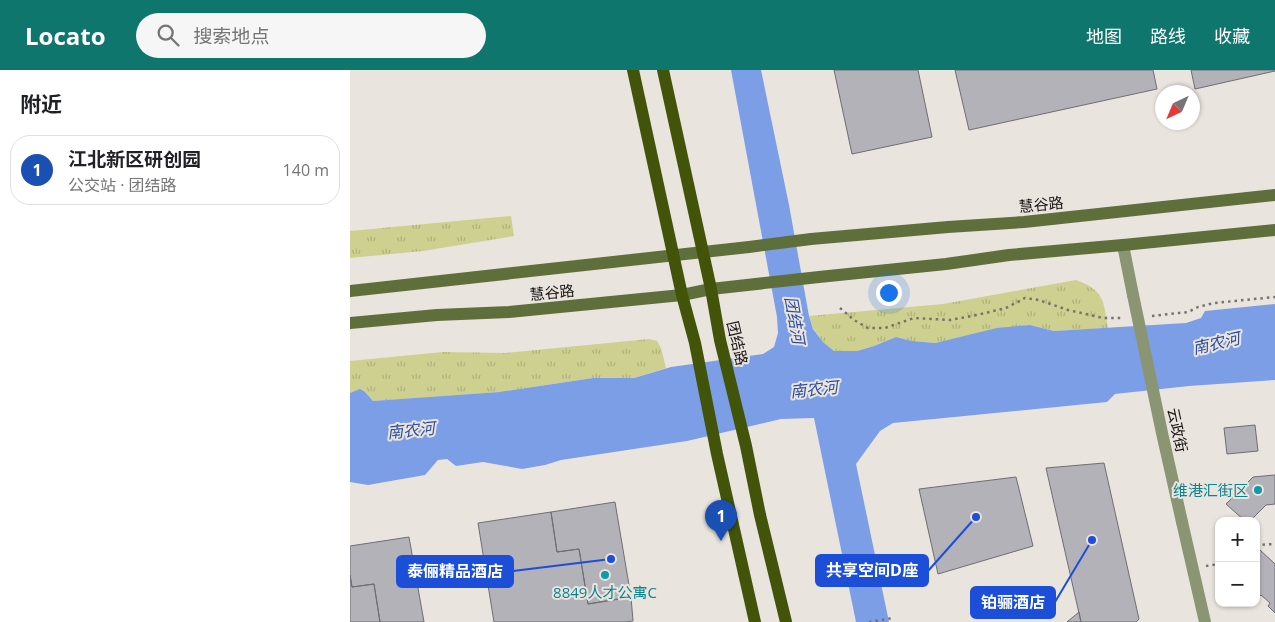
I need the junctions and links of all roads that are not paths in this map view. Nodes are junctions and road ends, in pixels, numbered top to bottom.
1 (633, 70) edge
2 (663, 70) edge
3 (1275, 195) edge
4 (1275, 230) edge
5 (1123, 245) junction
6 (703, 252) junction
7 (673, 255) junction
8 (711, 289) junction
9 (350, 291) edge
10 (682, 295) junction
11 (350, 323) edge
12 (755, 622) edge
13 (786, 622) edge
14 (1205, 622) edge

1 - 7 main road
2 - 6 main road, 团结路
3 - 6 main road, 慧谷路
4 - 5 main road
5 - 8 main road, 慧谷路
5 - 14 street, 云政街, bridge
6 - 7 main road, 慧谷路
6 - 8 main road, 团结路
7 - 9 main road, 慧谷路
7 - 10 main road
8 - 10 main road, 慧谷路
8 - 13 main road, 团结路
10 - 11 main road, 慧谷路
10 - 12 main road

